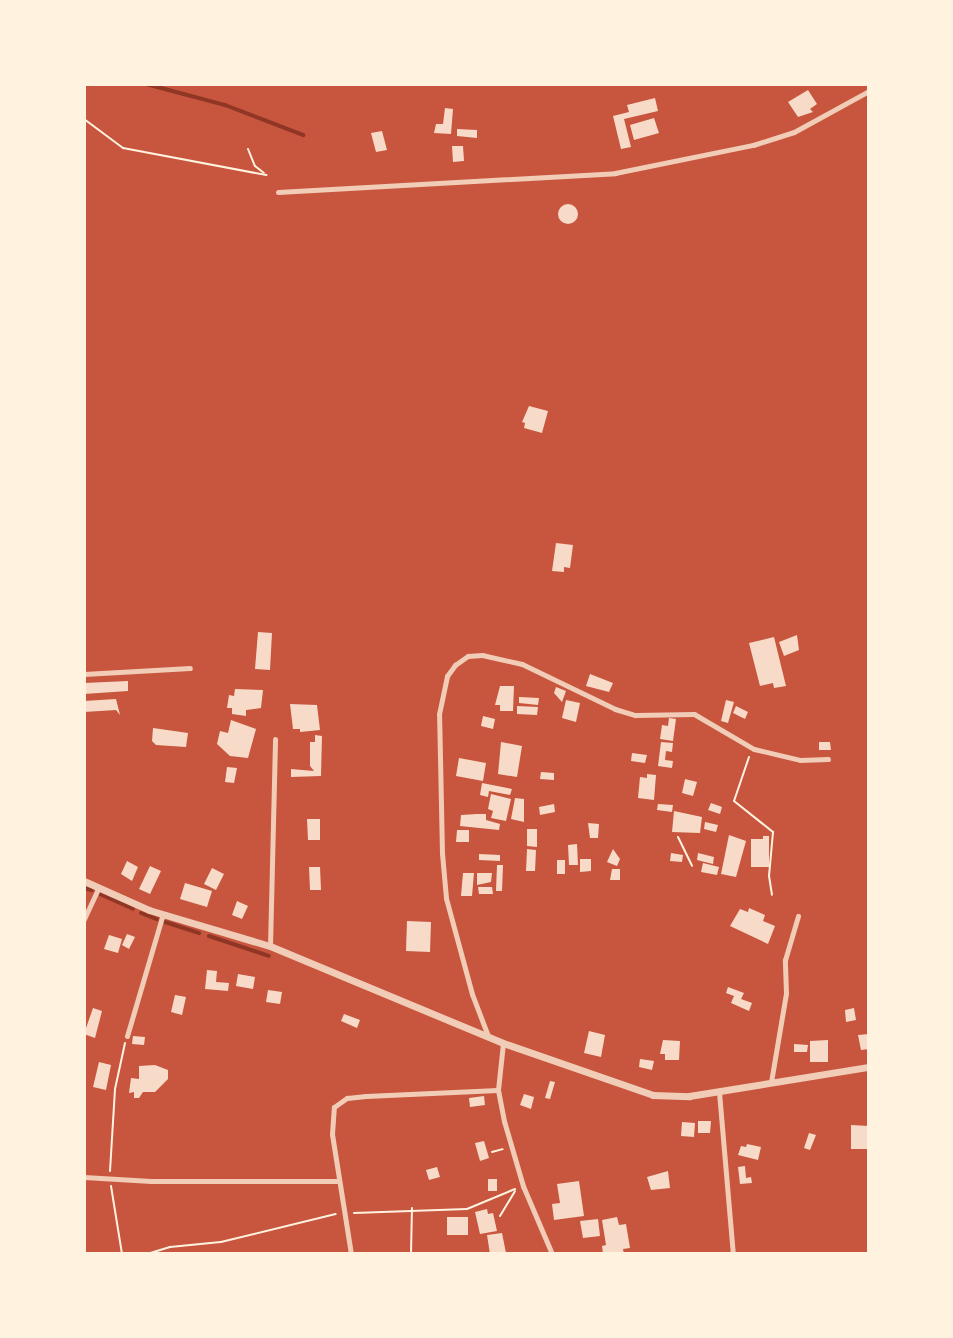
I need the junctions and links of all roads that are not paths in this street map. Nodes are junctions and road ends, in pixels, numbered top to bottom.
1 (869, 91) edge
2 (278, 192) dead end
3 (190, 668) dead end
4 (84, 674) edge
5 (275, 739) dead end
6 (828, 759) dead end
7 (84, 881) edge
8 (99, 887) junction
9 (163, 914) junction
10 (798, 916) dead end
11 (84, 919) edge
12 (270, 946) junction
13 (127, 1036) road end
14 (488, 1036) junction
15 (503, 1043) junction
16 (869, 1067) edge
17 (771, 1082) junction
18 (498, 1090) junction
19 (719, 1092) junction
20 (84, 1176) edge
21 (339, 1181) junction
22 (351, 1254) edge
23 (552, 1254) edge
24 (733, 1254) edge

1 - 2 street
3 - 4 street
5 - 12 street
6 - 14 street
7 - 8 street
8 - 9 street
8 - 11 street
9 - 12 street
9 - 13 street
10 - 17 street
12 - 14 street
14 - 15 street
15 - 18 street
15 - 19 street
16 - 17 street
17 - 19 street
18 - 21 street
18 - 23 street
19 - 24 street
20 - 21 street
21 - 22 street

